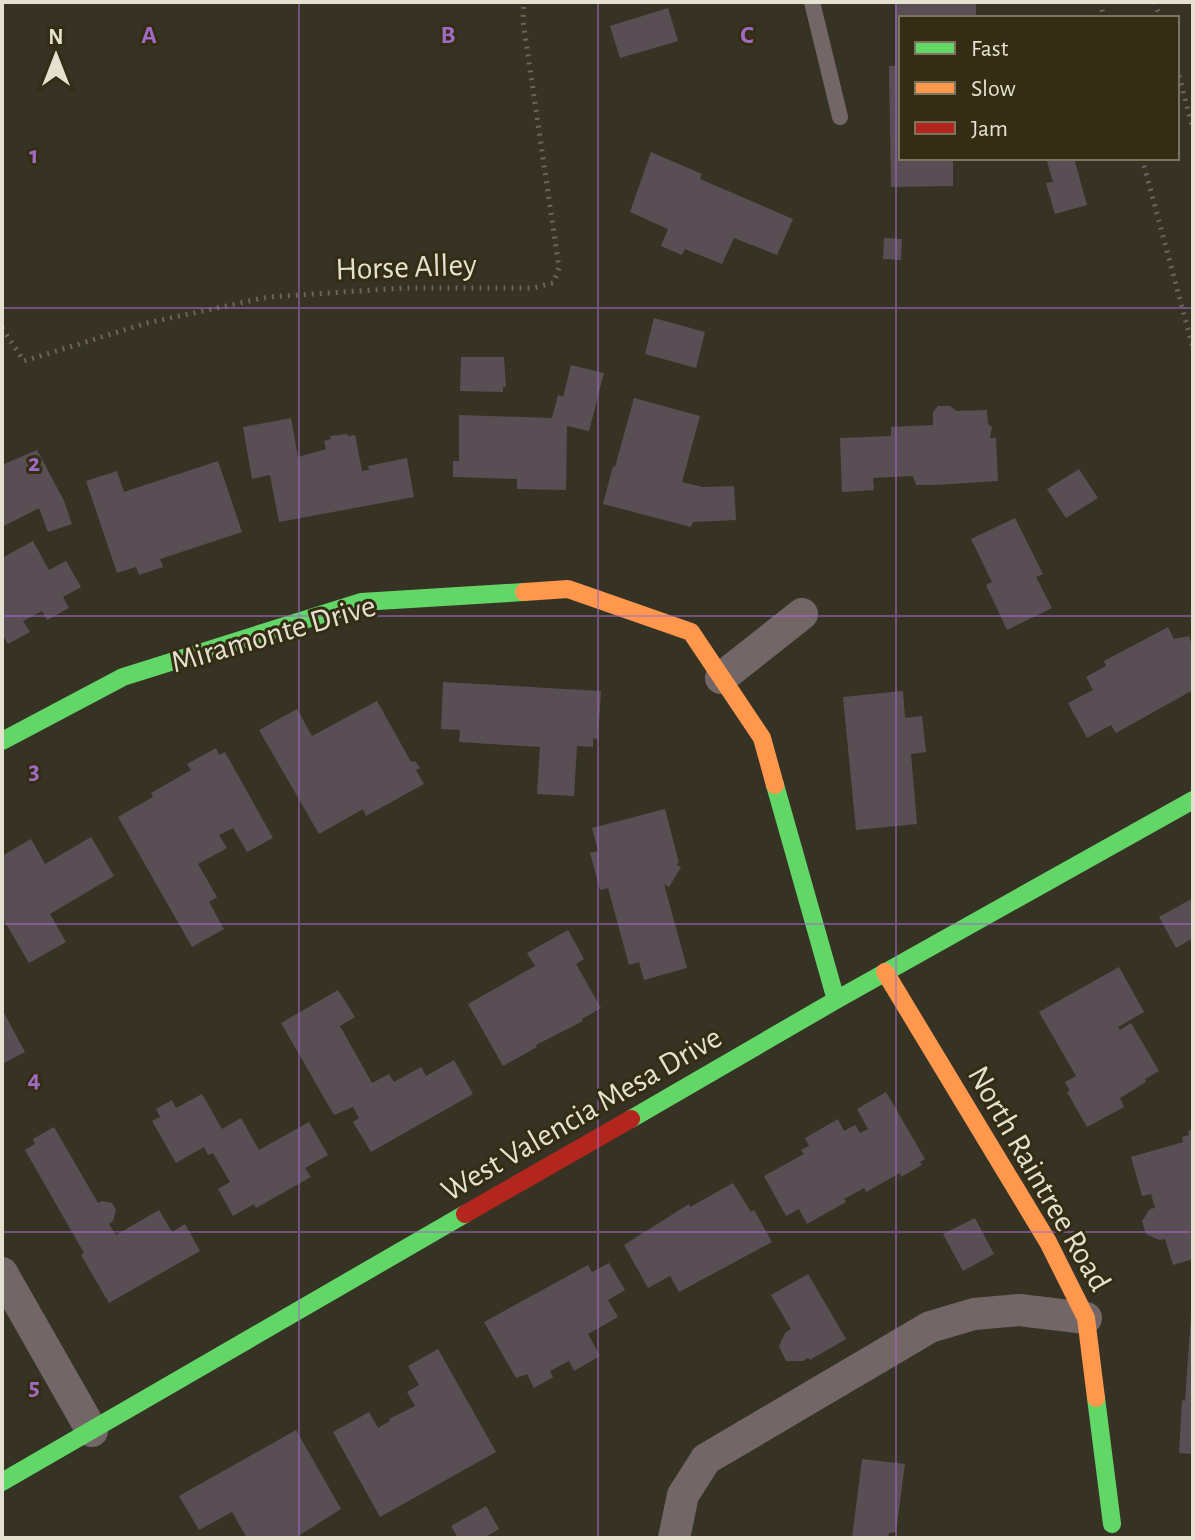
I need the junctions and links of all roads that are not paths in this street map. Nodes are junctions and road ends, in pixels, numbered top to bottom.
1 (812, 2) edge
2 (840, 117) dead end
3 (802, 614) dead end
4 (721, 678) junction
5 (2, 741) edge
6 (1193, 800) edge
7 (885, 972) junction
8 (836, 1000) junction
9 (2, 1273) edge
10 (1086, 1318) junction
11 (92, 1431) junction
12 (2, 1482) edge
13 (1112, 1524) dead end
14 (674, 1538) edge

1 - 2 lane
3 - 4 street
4 - 5 street, Miramonte Drive
4 - 8 street, Miramonte Drive
6 - 7 street, West Valencia Mesa Drive
7 - 8 street, West Valencia Mesa Drive
7 - 10 street, North Raintree Road
8 - 11 street, West Valencia Mesa Drive
9 - 11 street
10 - 13 street, North Raintree Road
10 - 14 street
11 - 12 street, West Valencia Mesa Drive

